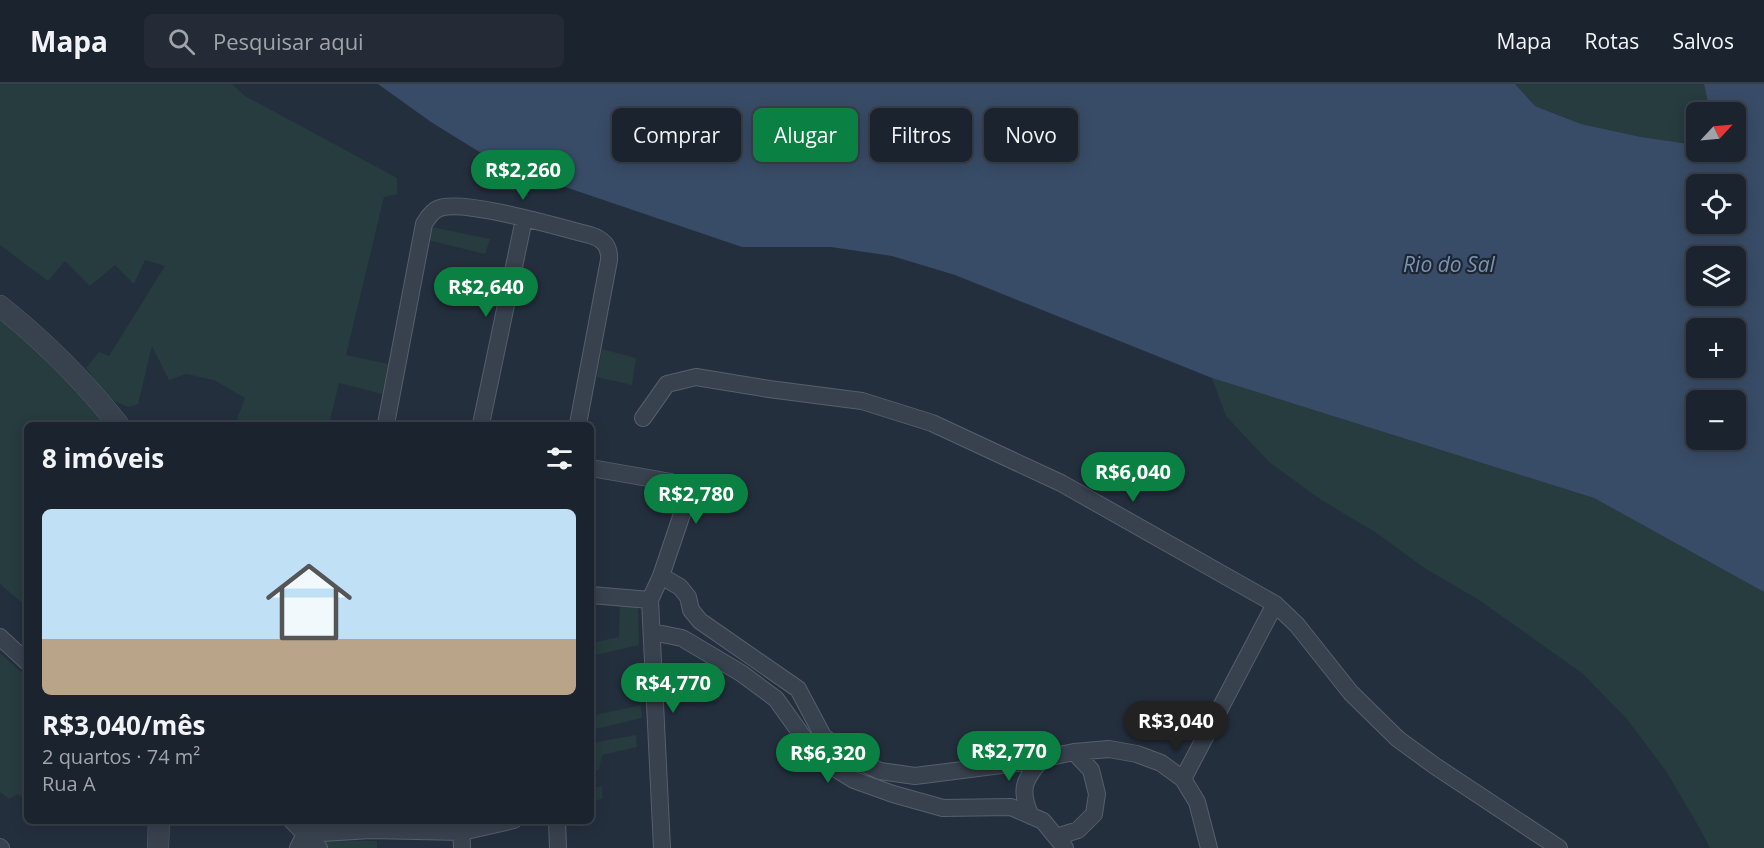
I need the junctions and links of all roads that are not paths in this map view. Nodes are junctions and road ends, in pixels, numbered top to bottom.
1 (524, 219) junction
2 (0, 306) edge
3 (643, 418) dead end
4 (115, 422) edge
5 (386, 422) edge
6 (481, 422) edge
7 (578, 422) edge
8 (594, 469) edge
9 (661, 576) junction
10 (594, 594) edge
11 (650, 600) junction
12 (1275, 604) junction
13 (691, 610) junction
14 (652, 632) junction
15 (0, 638) edge
16 (682, 638) junction
17 (24, 659) edge
18 (1074, 752) junction
19 (1043, 758) junction
20 (1003, 764) junction
21 (1027, 776) junction
22 (1183, 779) junction
23 (1024, 793) junction
24 (1011, 807) junction
25 (1031, 816) junction
26 (159, 824) edge
27 (293, 824) edge
28 (498, 824) edge
29 (557, 824) edge
30 (371, 825) edge
31 (462, 833) edge
32 (301, 841) edge
33 (1060, 842) edge
34 (158, 848) edge
35 (318, 848) edge
36 (558, 848) edge
37 (662, 848) edge
38 (1209, 848) edge
39 (1559, 848) edge

1 - 5 street
1 - 6 street
1 - 7 street
2 - 4 street
3 - 12 street
8 - 9 street
9 - 11 street
9 - 13 street
10 - 11 street
11 - 14 street
12 - 22 street
12 - 39 street
13 - 16 street
13 - 20 street
14 - 16 street
14 - 37 street
15 - 17 street
16 - 24 street
18 - 19 street
18 - 22 street
18 - 33 street
19 - 20 street
19 - 21 street
20 - 21 street
21 - 23 street
22 - 38 street
23 - 24 street
23 - 25 street
24 - 25 street
25 - 33 street
26 - 34 street
27 - 32 street
28 - 31 street
29 - 36 street
30 - 31 street
30 - 32 street
32 - 35 street

